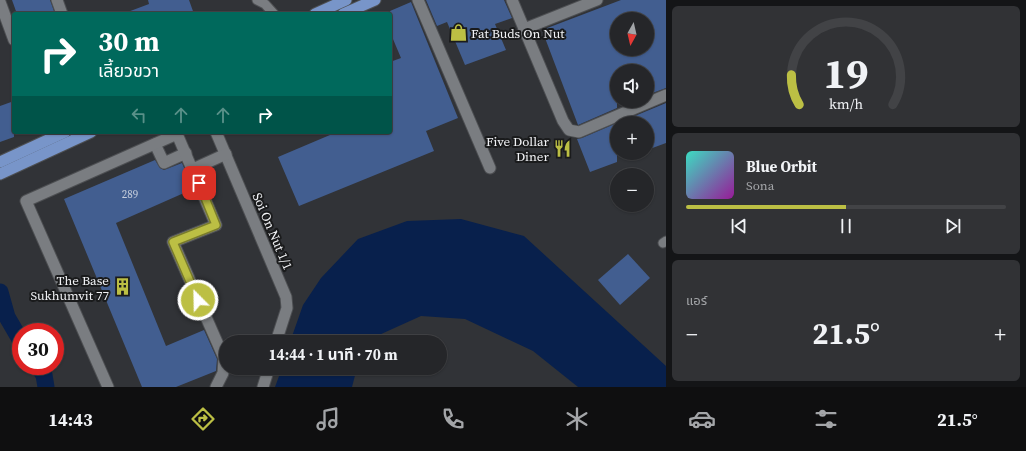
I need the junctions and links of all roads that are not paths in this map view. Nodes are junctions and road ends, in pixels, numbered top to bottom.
1 (57, 0) edge
2 (257, 0) edge
3 (346, 0) edge
4 (418, 0) edge
5 (512, 0) edge
6 (597, 0) edge
7 (369, 1) edge
8 (0, 2) edge
9 (61, 12) edge
10 (272, 12) edge
11 (319, 12) edge
12 (347, 12) edge
13 (524, 29) junction
14 (12, 35) edge
15 (666, 95) edge
16 (62, 134) edge
17 (81, 134) edge
18 (217, 134) edge
19 (51, 140) edge
20 (155, 144) junction
21 (186, 153) junction
22 (226, 154) junction
23 (490, 168) dead end
24 (193, 169) junction
25 (1, 170) edge
26 (278, 335) edge
27 (267, 375) edge
28 (108, 387) edge
29 (216, 387) edge
30 (263, 387) edge

1 - 9 street
2 - 10 lane
3 - 11 main road
4 - 23 street
5 - 13 street
6 - 13 street
7 - 12 main road
8 - 14 street
13 - 15 street
16 - 19 main road
17 - 19 main road
18 - 22 street, Soi On Nut 1/1
19 - 25 main road
20 - 21 street
20 - 21 street
20 - 28 street
21 - 24 street
22 - 24 street
22 - 26 street, Soi On Nut 1/1
24 - 29 street
27 - 30 street

